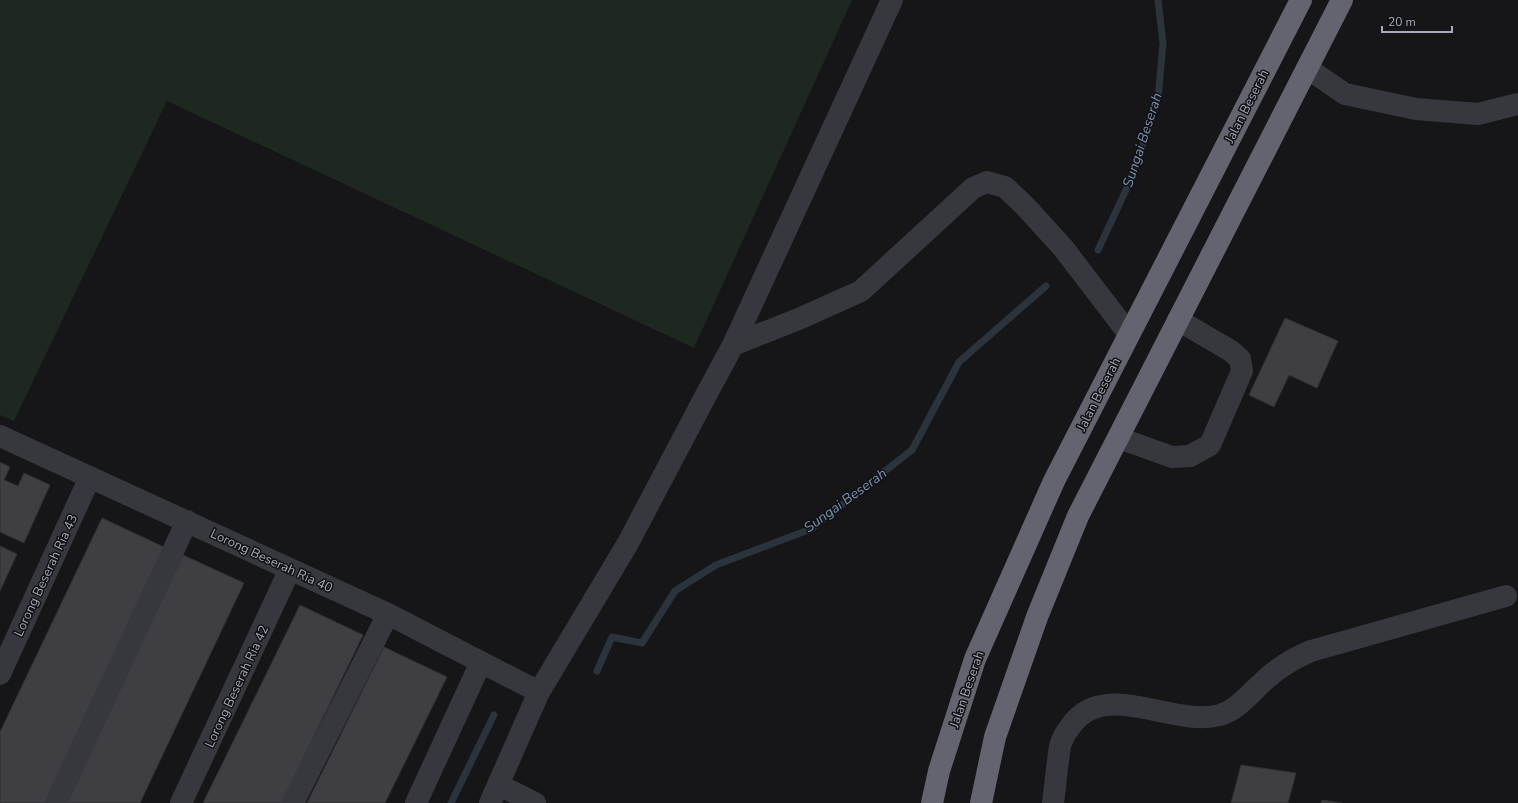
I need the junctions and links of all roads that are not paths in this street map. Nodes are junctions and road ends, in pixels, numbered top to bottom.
1 (892, 0) edge
2 (1301, 0) edge
3 (1342, 0) edge
4 (1307, 68) junction
5 (1518, 104) edge
6 (1178, 320) junction
7 (1129, 334) junction
8 (733, 345) junction
9 (0, 436) edge
10 (1118, 438) junction
11 (90, 477) junction
12 (187, 521) junction
13 (290, 569) junction
14 (1506, 596) dead end
15 (388, 614) junction
16 (6, 646) edge
17 (481, 662) junction
18 (0, 674) edge
19 (539, 692) junction
20 (495, 794) edge
21 (56, 803) edge
22 (181, 803) edge
23 (293, 803) edge
24 (416, 803) edge
25 (536, 803) edge
26 (932, 803) edge
27 (981, 803) edge
28 (1053, 803) edge

1 - 8 street
2 - 7 highway, Jalan Beserah
3 - 4 highway
4 - 5 street
4 - 6 highway
6 - 10 highway
6 - 10 street
7 - 8 street
7 - 26 highway, Jalan Beserah
8 - 19 street
9 - 11 street, Lorong Beserah Ria 40
10 - 27 highway
11 - 12 street, Lorong Beserah Ria 40
11 - 16 street, Lorong Beserah Ria 43
12 - 13 street, Lorong Beserah Ria 40
12 - 21 street
13 - 15 street, Lorong Beserah Ria 40
13 - 22 street, Lorong Beserah Ria 42
14 - 28 street
15 - 17 street, Lorong Beserah Ria 40
15 - 23 street
16 - 18 street, Lorong Beserah Ria 43
17 - 19 street, Lorong Beserah Ria 40
17 - 24 street
19 - 20 street
20 - 25 street

